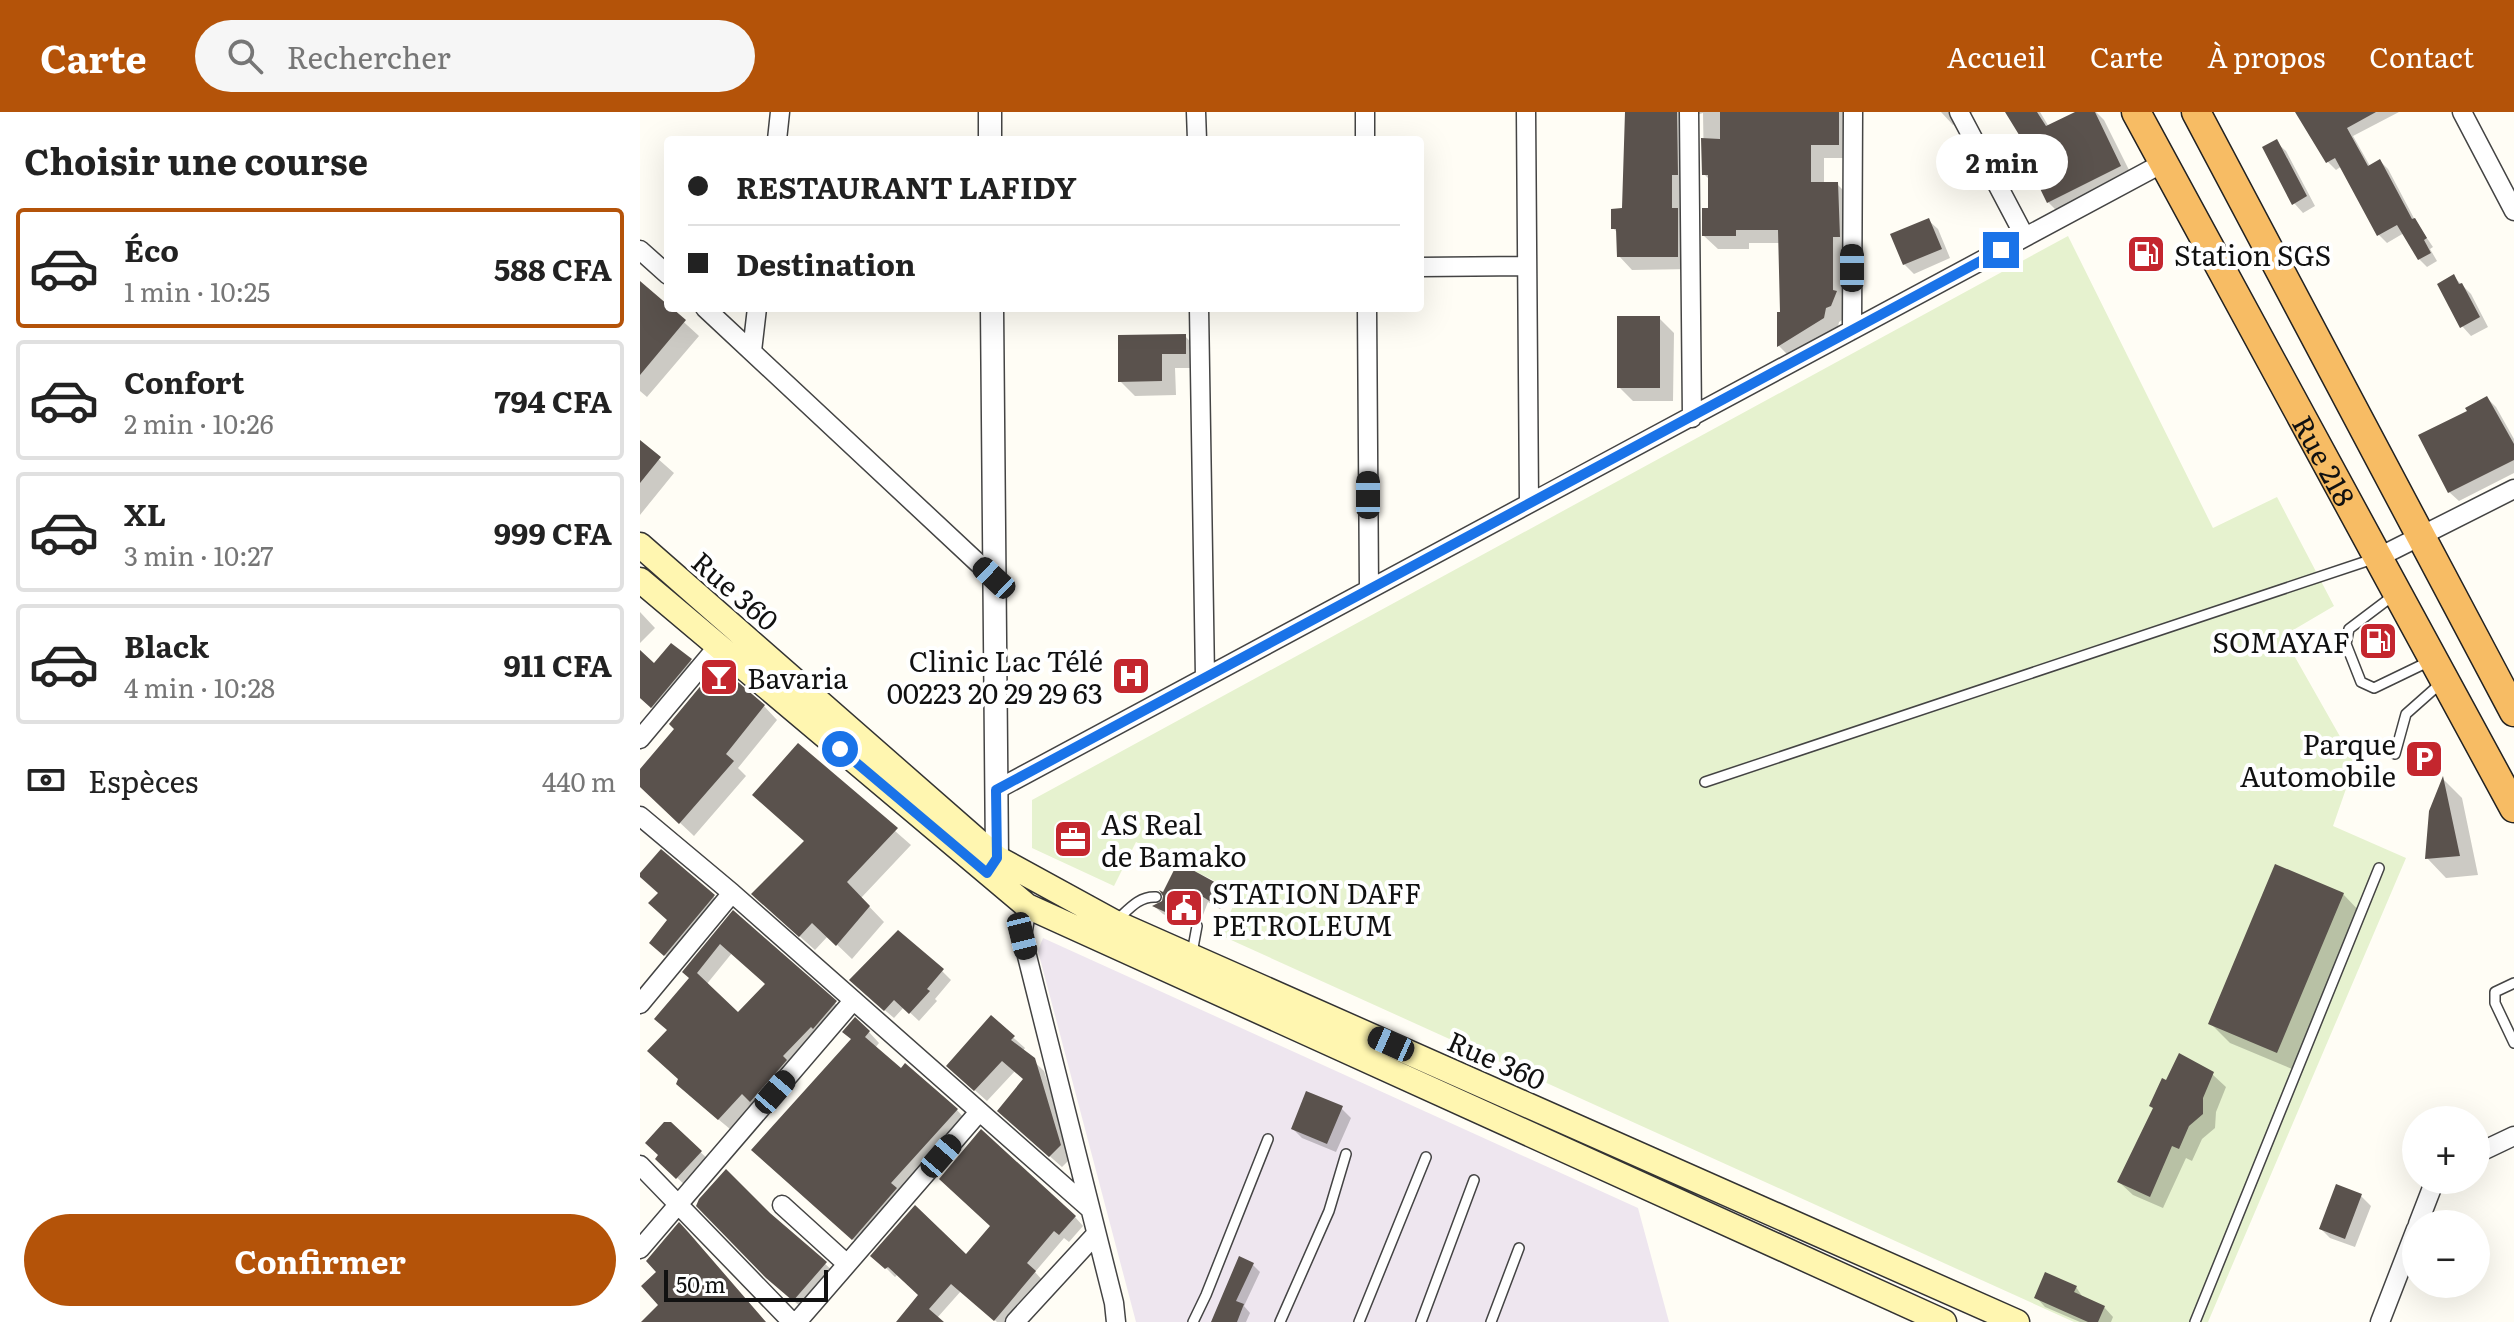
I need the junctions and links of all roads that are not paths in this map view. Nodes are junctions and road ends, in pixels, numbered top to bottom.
1 (780, 112) edge
2 (990, 112) edge
3 (1196, 112) edge
4 (1365, 112) edge
5 (1526, 112) edge
6 (1689, 112) edge
7 (1853, 112) edge
8 (1959, 112) edge
9 (2136, 112) edge
10 (2196, 112) edge
11 (2462, 112) edge
12 (777, 136) edge
13 (990, 136) edge
14 (1197, 136) edge
15 (1365, 136) edge
16 (2163, 163) junction
17 (2514, 211) edge
18 (2025, 237) junction
19 (640, 250) edge
20 (1527, 266) junction
21 (1424, 267) edge
22 (664, 271) edge
23 (709, 312) edge
24 (757, 312) edge
25 (992, 312) edge
26 (1199, 312) edge
27 (1367, 312) edge
28 (1852, 330) junction
29 (752, 351) junction
30 (1692, 418) junction
31 (2514, 489) edge
32 (1529, 502) junction
33 (2421, 536) junction
34 (640, 545) edge
35 (2377, 558) junction
36 (994, 578) junction
37 (640, 580) edge
38 (1369, 589) junction
39 (2397, 593) junction
40 (718, 646) junction
41 (2438, 670) junction
42 (1205, 677) junction
43 (2514, 712) edge
44 (640, 739) edge
45 (2395, 754) dead end
46 (1705, 782) dead end
47 (996, 790) junction
48 (2514, 808) edge
49 (640, 816) edge
50 (992, 865) junction
51 (2379, 868) dead end
52 (732, 893) junction
53 (1156, 897) dead end
54 (1027, 906) junction
55 (1192, 914) dead end
56 (1114, 922) junction
57 (1191, 956) junction
58 (2514, 983) edge
59 (852, 1002) junction
60 (640, 1004) edge
61 (2514, 1043) edge
62 (979, 1112) junction
63 (2514, 1136) edge
64 (1268, 1139) dead end
65 (2490, 1147) edge
66 (1346, 1154) dead end
67 (1426, 1157) dead end
68 (640, 1165) edge
69 (1474, 1180) dead end
70 (678, 1205) junction
71 (782, 1205) dead end
72 (1090, 1209) junction
73 (1096, 1234) junction
74 (1519, 1248) dead end
75 (640, 1249) edge
76 (847, 1264) junction
77 (2402, 1265) edge
78 (795, 1322) edge
79 (1015, 1322) edge
80 (1116, 1322) edge
81 (1193, 1322) edge
82 (1280, 1322) edge
83 (1359, 1322) edge
84 (1421, 1322) edge
85 (1491, 1322) edge
86 (1944, 1322) edge
87 (2017, 1322) edge
88 (2195, 1322) edge
89 (2380, 1322) edge

1 - 12 street
2 - 13 street
3 - 14 street
4 - 15 street
5 - 20 street
6 - 30 street
7 - 28 street
8 - 18 street
9 - 16 highway, Rue 218
10 - 33 highway, Rue 218
11 - 17 street
16 - 18 street
16 - 35 highway, Rue 218
18 - 28 street
19 - 22 street
20 - 21 street
20 - 32 street
23 - 29 street
24 - 29 street
25 - 36 street
26 - 42 street
27 - 38 street
28 - 30 street
29 - 36 street
30 - 32 street
31 - 33 street
32 - 38 street
33 - 35 street
33 - 43 highway, Rue 218
34 - 50 main road, Rue 360
35 - 39 highway, Rue 218
35 - 46 lane
36 - 47 street
37 - 40 main road, Rue 360
38 - 42 street
39 - 41 highway, Rue 218
39 - 41 lane
40 - 44 street
40 - 50 main road, Rue 360
41 - 45 lane
41 - 48 highway, Rue 218
42 - 47 street
47 - 50 street
49 - 52 street
50 - 54 main road, Rue 360
50 - 56 main road, Rue 360
51 - 88 lane
52 - 59 street
52 - 60 street
53 - 56 lane
54 - 72 street
54 - 86 main road, Rue 360
55 - 57 lane
56 - 57 main road, Rue 360
57 - 87 main road, Rue 360
58 - 61 lane
59 - 62 street
59 - 70 street
62 - 72 street
62 - 76 street
63 - 65 street
64 - 81 lane
66 - 82 lane
67 - 83 lane
68 - 70 street
69 - 84 lane
70 - 75 street
70 - 78 street
71 - 76 street
72 - 73 street
73 - 79 street
73 - 80 street
74 - 85 lane
76 - 78 street
77 - 89 street

